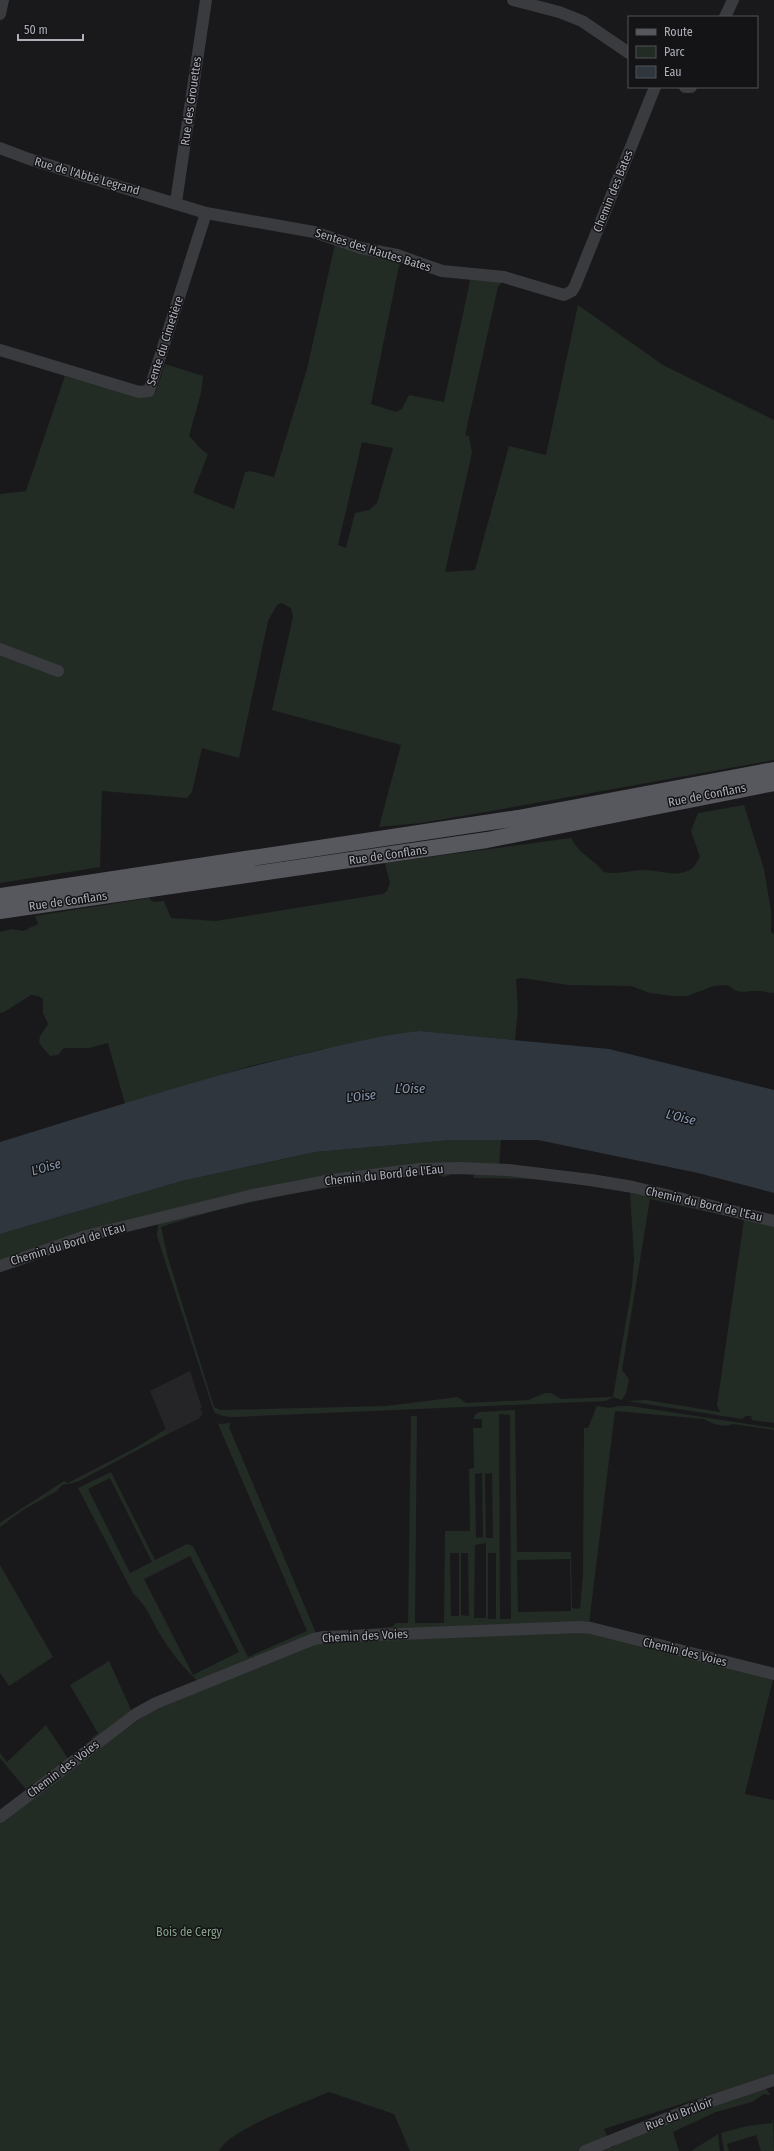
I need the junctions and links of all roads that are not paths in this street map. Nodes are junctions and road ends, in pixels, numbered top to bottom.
1 (3, 0) edge
2 (206, 0) edge
3 (513, 0) edge
4 (733, 0) edge
5 (0, 14) edge
6 (725, 16) edge
7 (628, 52) edge
8 (655, 88) edge
9 (0, 148) edge
10 (176, 202) junction
11 (206, 213) junction
12 (569, 293) joint
13 (0, 350) edge
14 (0, 649) edge
15 (58, 671) dead end
16 (774, 770) edge
17 (774, 783) edge
18 (0, 896) edge
19 (0, 911) edge
20 (774, 1221) edge
21 (0, 1266) edge
22 (774, 1674) edge
23 (0, 1817) edge
24 (774, 2080) edge
25 (584, 2151) edge

1 - 5 street
2 - 10 street, Rue des Grouettes
3 - 7 street
4 - 6 street
8 - 12 street, Chemin des Bates
9 - 10 street, Rue de l'Abbé Legrand
10 - 11 street, Sentes des Hautes Bates
11 - 12 street, Sentes des Hautes Bates
11 - 13 street, Sente du Cimetière
14 - 15 street
16 - 18 main road, Rue de Conflans
17 - 19 main road, Rue de Conflans
20 - 21 street, Chemin du Bord de l'Eau
22 - 23 street, Chemin des Voies
24 - 25 street, Rue du Brûloir

